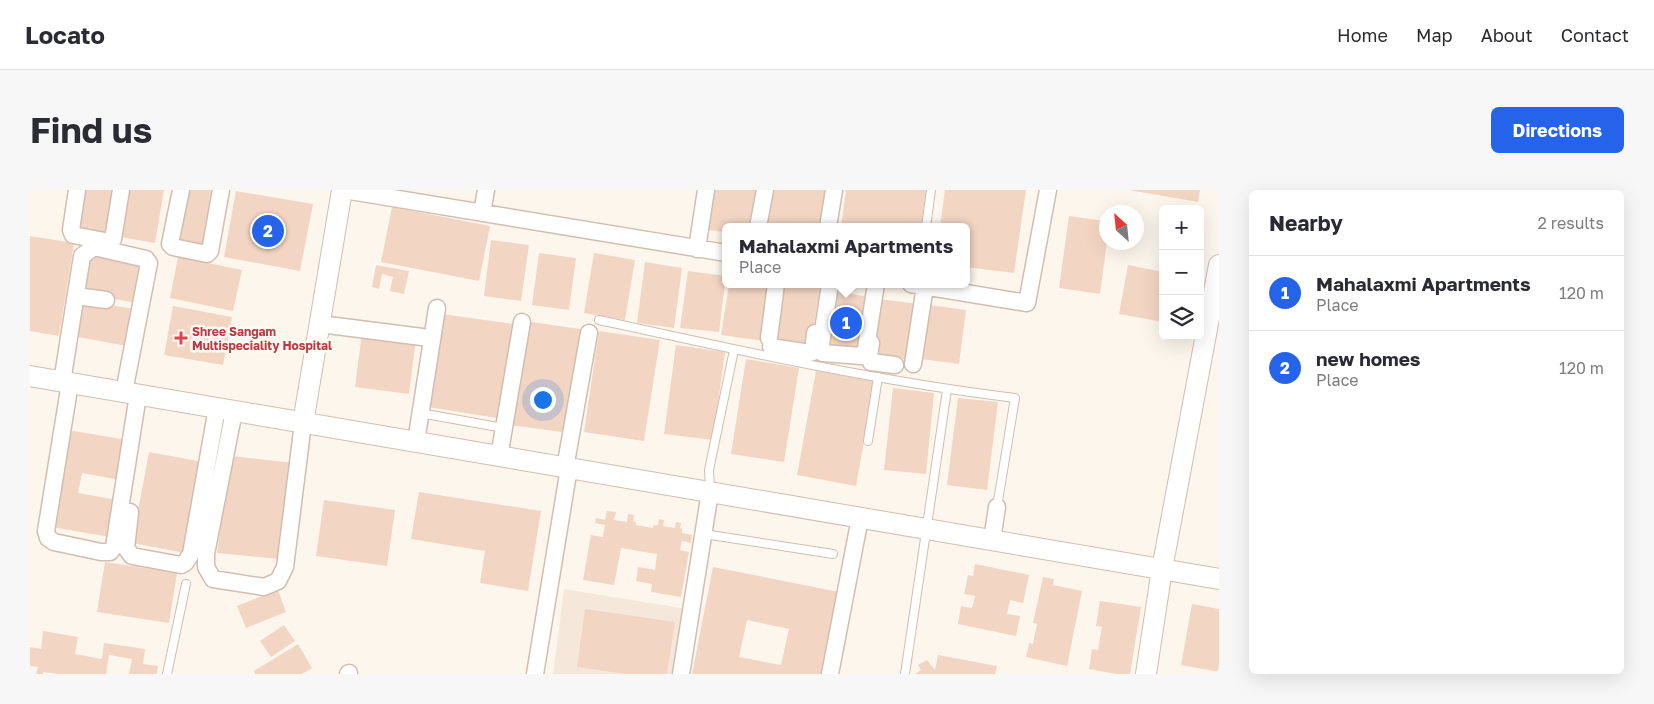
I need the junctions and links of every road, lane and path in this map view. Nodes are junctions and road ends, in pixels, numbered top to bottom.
1 (77, 190) edge
2 (121, 190) edge
3 (127, 190) edge
4 (180, 190) edge
5 (221, 190) edge
6 (343, 190) edge
7 (486, 190) edge
8 (706, 190) edge
9 (765, 190) edge
10 (771, 190) edge
11 (834, 190) edge
12 (931, 190) edge
13 (1048, 190) edge
14 (482, 213) junction
15 (759, 223) edge
16 (766, 223) edge
17 (829, 223) edge
18 (927, 223) edge
19 (119, 237) dead end
20 (697, 249) junction
21 (722, 252) edge
22 (1219, 265) edge
23 (776, 288) edge
24 (822, 288) edge
25 (829, 288) edge
26 (875, 288) edge
27 (879, 288) edge
28 (917, 288) edge
29 (935, 288) edge
30 (76, 296) junction
31 (106, 300) dead end
32 (320, 324) junction
33 (594, 327) joint
34 (422, 337) junction
35 (1212, 344) edge
36 (734, 350) junction
37 (913, 364) dead end
38 (895, 365) dead end
39 (30, 376) edge
40 (878, 377) junction
41 (66, 383) junction
42 (947, 390) junction
43 (136, 394) junction
44 (225, 410) junction
45 (420, 413) junction
46 (303, 423) junction
47 (498, 427) junction
48 (410, 441) junction
49 (868, 441) dead end
50 (496, 456) junction
51 (567, 468) junction
52 (710, 492) junction
53 (997, 507) joint
54 (860, 518) junction
55 (927, 529) junction
56 (704, 534) junction
57 (992, 540) junction
58 (833, 554) dead end
59 (1162, 569) junction
60 (1219, 579) edge
61 (186, 584) dead end
62 (167, 674) edge
63 (535, 674) edge
64 (681, 674) edge
65 (830, 674) edge
66 (905, 674) edge
67 (1146, 674) edge

1 - 2 street
3 - 19 street
4 - 5 street
6 - 14 street
6 - 32 street
7 - 14 street
8 - 20 street
9 - 15 street
10 - 16 street
11 - 17 street
12 - 18 lane
13 - 29 street
14 - 20 street
20 - 21 street
22 - 35 street
23 - 24 street
25 - 26 street
27 - 38 street
28 - 37 street
30 - 31 street
30 - 41 street
30 - 43 street
32 - 34 street
32 - 46 street
33 - 36 lane
33 - 51 street
34 - 45 street
34 - 48 street
35 - 59 street
36 - 40 lane
36 - 52 lane
39 - 41 street
40 - 42 lane
40 - 49 lane
41 - 43 street
41 - 43 street
42 - 53 lane
42 - 55 lane
43 - 44 street
43 - 44 street
44 - 46 street
44 - 46 street
45 - 47 lane
45 - 48 street
46 - 48 street
47 - 50 street
47 - 50 street
48 - 50 street
50 - 51 street
51 - 52 street
51 - 63 street
52 - 54 street
52 - 56 street
53 - 57 street
54 - 55 street
54 - 65 street
55 - 57 street
55 - 66 lane
56 - 58 lane
56 - 64 street
57 - 59 street
59 - 60 street
59 - 67 street
61 - 62 lane

